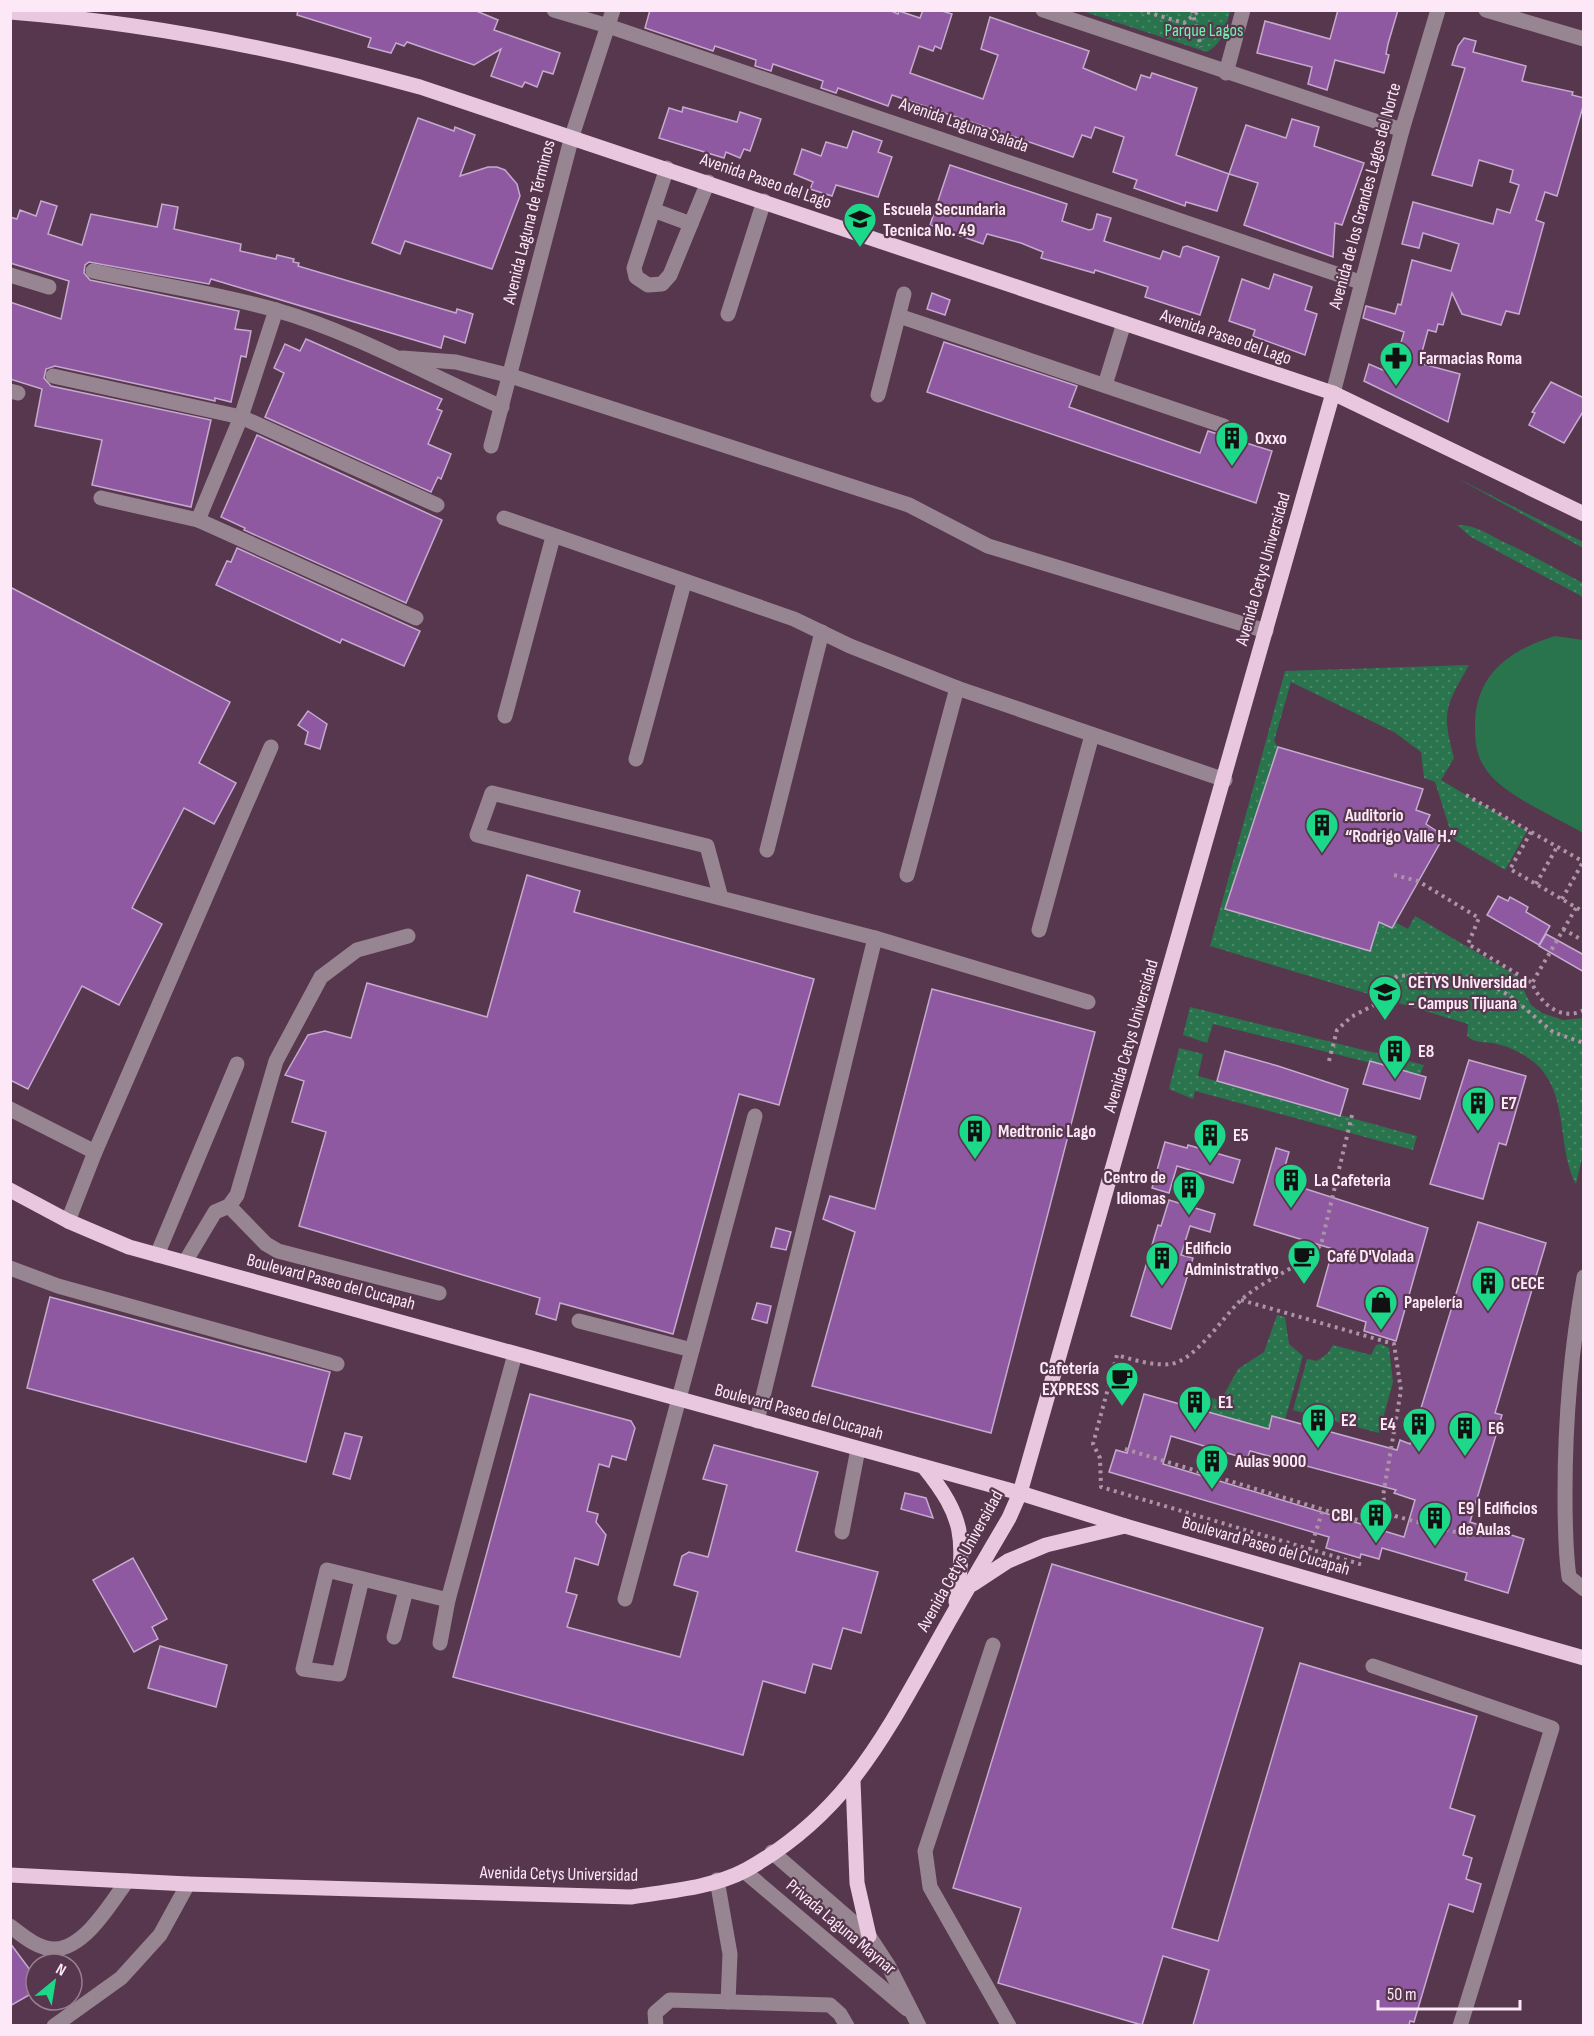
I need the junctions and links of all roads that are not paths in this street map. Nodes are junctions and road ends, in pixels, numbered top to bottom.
1 (554, 10) edge
2 (613, 10) edge
3 (1043, 10) edge
4 (1243, 10) edge
5 (1438, 10) edge
6 (1486, 10) edge
7 (13, 12) edge
8 (608, 26) junction
9 (1584, 39) edge
10 (1226, 73) junction
11 (1402, 130) junction
12 (572, 136) junction
13 (667, 168) junction
14 (708, 182) junction
15 (764, 201) junction
16 (653, 210) junction
17 (691, 224) junction
18 (93, 271) dead end
19 (10, 275) edge
20 (1360, 282) junction
21 (49, 287) dead end
22 (904, 294) dead end
23 (276, 310) junction
24 (728, 314) dead end
25 (899, 316) junction
26 (1124, 323) junction
27 (402, 358) junction
28 (53, 376) dead end
29 (511, 376) junction
30 (1105, 385) junction
31 (1333, 393) junction
32 (878, 395) dead end
33 (502, 406) junction
34 (241, 417) junction
35 (1224, 426) dead end
36 (491, 446) dead end
37 (101, 498) dead end
38 (437, 506) dead end
39 (1584, 514) edge
40 (504, 518) dead end
41 (198, 520) junction
42 (553, 537) junction
43 (684, 583) junction
44 (416, 618) dead end
45 (1266, 631) junction
46 (822, 632) junction
47 (957, 688) junction
48 (505, 716) dead end
49 (1092, 735) junction
50 (271, 747) dead end
51 (636, 759) dead end
52 (1225, 780) junction
53 (767, 850) dead end
54 (907, 875) dead end
55 (721, 898) junction
56 (1039, 930) dead end
57 (408, 936) dead end
58 (875, 938) junction
59 (1088, 1002) dead end
60 (237, 1064) dead end
61 (10, 1109) edge
62 (755, 1116) dead end
63 (94, 1152) junction
64 (10, 1190) edge
65 (229, 1206) junction
66 (68, 1221) junction
67 (157, 1255) junction
68 (185, 1262) junction
69 (10, 1268) edge
70 (1584, 1277) edge
71 (440, 1293) dead end
72 (579, 1321) dead end
73 (692, 1350) junction
74 (515, 1354) junction
75 (337, 1364) dead end
76 (679, 1399) junction
77 (757, 1420) junction
78 (858, 1449) junction
79 (924, 1467) junction
80 (1020, 1493) junction
81 (1125, 1526) junction
82 (842, 1532) dead end
83 (362, 1579) junction
84 (968, 1587) junction
85 (1584, 1589) edge
86 (406, 1590) junction
87 (625, 1599) dead end
88 (448, 1600) junction
89 (955, 1610) junction
90 (394, 1637) dead end
91 (440, 1644) dead end
92 (993, 1645) dead end
93 (1584, 1658) edge
94 (1373, 1666) dead end
95 (854, 1781) junction
96 (772, 1852) junction
97 (744, 1871) junction
98 (10, 1875) edge
99 (717, 1880) junction
100 (127, 1881) junction
101 (188, 1884) junction
102 (10, 1926) edge
103 (869, 1936) junction
104 (728, 2002) junction
105 (916, 2019) edge
106 (54, 2025) edge
107 (657, 2025) edge
108 (847, 2025) edge
109 (1009, 2025) edge
110 (1460, 2025) edge

1 - 8 street, Avenida Laguna Salada
2 - 8 street, Avenida Laguna de Términos
3 - 10 street
4 - 10 street
5 - 11 street, Avenida de los Grandes Lagos del Norte
6 - 9 street
7 - 12 main road, Avenida Paseo del Lago
8 - 12 street, Avenida Laguna de Términos
8 - 20 street, Avenida Laguna Salada
10 - 11 street
11 - 20 street, Avenida de los Grandes Lagos del Norte
12 - 13 main road, Avenida Paseo del Lago
12 - 29 street, Avenida Laguna de Términos
13 - 14 main road, Avenida Paseo del Lago
13 - 16 street
14 - 15 main road, Avenida Paseo del Lago
14 - 17 street
15 - 24 street
15 - 26 main road, Avenida Paseo del Lago
16 - 17 street
16 - 17 street
18 - 23 street
19 - 21 street
20 - 31 street, Avenida de los Grandes Lagos del Norte
22 - 25 street
23 - 27 street
23 - 34 street
25 - 30 street
25 - 32 street
26 - 30 street
26 - 31 main road, Avenida Paseo del Lago
27 - 29 street
27 - 33 street
28 - 34 street
29 - 33 street, Avenida Laguna de Términos
29 - 45 street
30 - 35 street
31 - 39 main road, Avenida Paseo del Lago
31 - 45 main road, Avenida Cetys Universidad
33 - 36 street, Avenida Laguna de Términos
34 - 38 street
34 - 41 street
37 - 41 street
40 - 42 street
41 - 44 street
42 - 43 street
42 - 48 street
43 - 46 street
43 - 51 street
45 - 52 main road, Avenida Cetys Universidad
46 - 47 street
46 - 53 street
47 - 49 street
47 - 54 street
49 - 52 street
49 - 56 street
50 - 63 street
52 - 80 main road, Avenida Cetys Universidad
55 - 55 street
55 - 58 street
57 - 65 street
58 - 59 street
58 - 77 street
60 - 67 street
61 - 63 street
62 - 73 street
63 - 66 street
64 - 66 main road, Boulevard Paseo del Cucapah
65 - 68 street
65 - 71 street
66 - 67 main road, Boulevard Paseo del Cucapah
67 - 68 main road, Boulevard Paseo del Cucapah
68 - 74 main road, Boulevard Paseo del Cucapah
69 - 75 street
70 - 85 street
72 - 73 street
73 - 76 street
74 - 76 main road, Boulevard Paseo del Cucapah
74 - 88 street
76 - 77 main road, Boulevard Paseo del Cucapah
76 - 87 street
77 - 78 main road, Boulevard Paseo del Cucapah
78 - 79 main road, Boulevard Paseo del Cucapah
78 - 82 street
79 - 80 main road, Boulevard Paseo del Cucapah
79 - 89 main road
80 - 81 main road, Boulevard Paseo del Cucapah
80 - 84 main road, Avenida Cetys Universidad
81 - 84 main road
81 - 93 main road, Boulevard Paseo del Cucapah
83 - 83 street
83 - 86 street
84 - 89 main road, Avenida Cetys Universidad
86 - 88 street
86 - 90 street
88 - 91 street
89 - 95 main road, Avenida Cetys Universidad
92 - 109 street
94 - 110 street
95 - 96 main road, Avenida Cetys Universidad
95 - 103 main road
96 - 97 main road, Avenida Cetys Universidad
96 - 103 street, Privada Laguna Maynar
97 - 99 main road, Avenida Cetys Universidad
97 - 105 street, Privada Laguna Maynar
98 - 100 main road, Avenida Cetys Universidad
99 - 101 main road, Avenida Cetys Universidad
99 - 104 street
100 - 101 main road, Avenida Cetys Universidad
100 - 102 street
101 - 106 street
103 - 105 street, Privada Laguna Maynar
104 - 107 street
104 - 108 street

